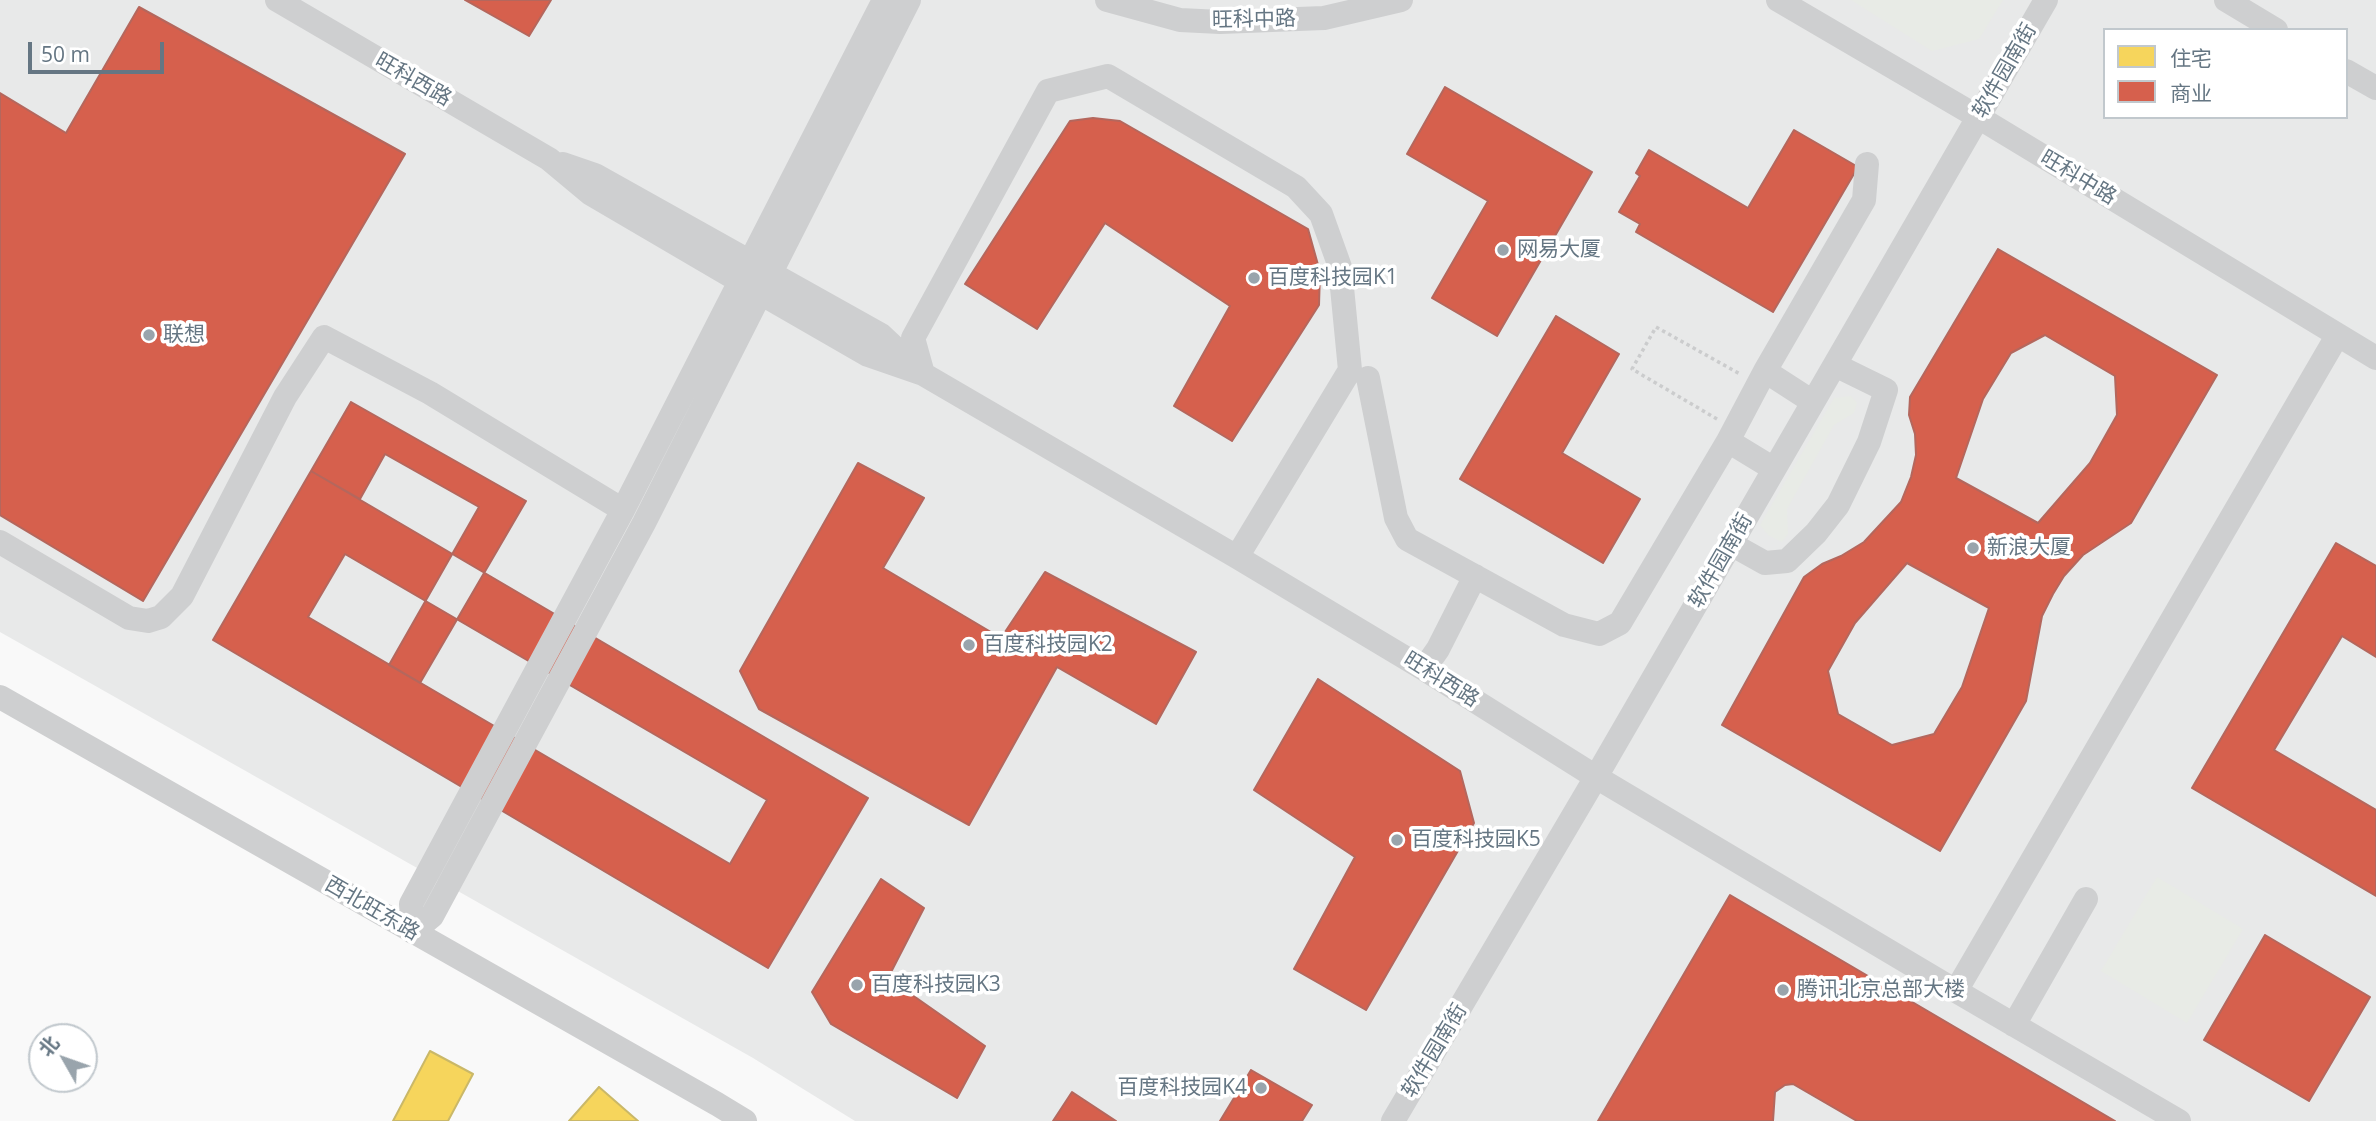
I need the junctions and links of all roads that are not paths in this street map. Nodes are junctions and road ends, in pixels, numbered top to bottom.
1 (277, 0) edge
2 (884, 0) edge
3 (909, 0) edge
4 (1107, 0) edge
5 (1401, 0) edge
6 (1778, 0) edge
7 (2046, 0) edge
8 (2225, 0) edge
9 (2273, 28) edge
10 (2348, 72) edge
11 (2376, 88) edge
12 (1978, 117) junction
13 (1867, 164) dead end
14 (755, 277) junction
15 (2337, 336) junction
16 (2376, 358) edge
17 (1835, 365) junction
18 (923, 374) junction
19 (1762, 378) junction
20 (1368, 379) dead end
21 (1813, 402) junction
22 (1731, 435) junction
23 (1774, 469) junction
24 (623, 510) junction
25 (0, 542) edge
26 (1731, 544) junction
27 (1237, 557) junction
28 (1475, 576) junction
29 (1424, 669) junction
30 (0, 697) edge
31 (1596, 777) junction
32 (2086, 899) dead end
33 (413, 932) junction
34 (1956, 991) junction
35 (2014, 1025) junction
36 (745, 1121) edge
37 (1393, 1121) edge
38 (2179, 1121) edge

1 - 14 street, 旺科西路
2 - 14 street
3 - 14 street
4 - 5 street, 旺科中路
6 - 12 street, 旺科中路
7 - 12 street, 软件园南街
8 - 9 street
10 - 11 street
12 - 15 street, 旺科中路
12 - 17 street, 软件园南街
13 - 19 street
14 - 18 street, 旺科西路
14 - 24 street
14 - 33 street
15 - 16 street, 旺科中路
15 - 34 street
17 - 21 street, 软件园南街
17 - 26 street
18 - 27 street, 旺科西路
18 - 27 street
19 - 21 street
19 - 22 street
20 - 28 street
21 - 23 street, 软件园南街
22 - 23 street
22 - 28 street
23 - 26 street, 软件园南街
24 - 25 street
24 - 33 street
26 - 31 street, 软件园南街
27 - 29 street, 旺科西路
28 - 29 street
29 - 31 street, 旺科西路
30 - 33 street, 西北旺东路
31 - 34 street, 旺科西路
31 - 37 street, 软件园南街
32 - 35 street
33 - 36 street, 西北旺东路
34 - 35 street, 旺科西路
35 - 38 street, 旺科西路

